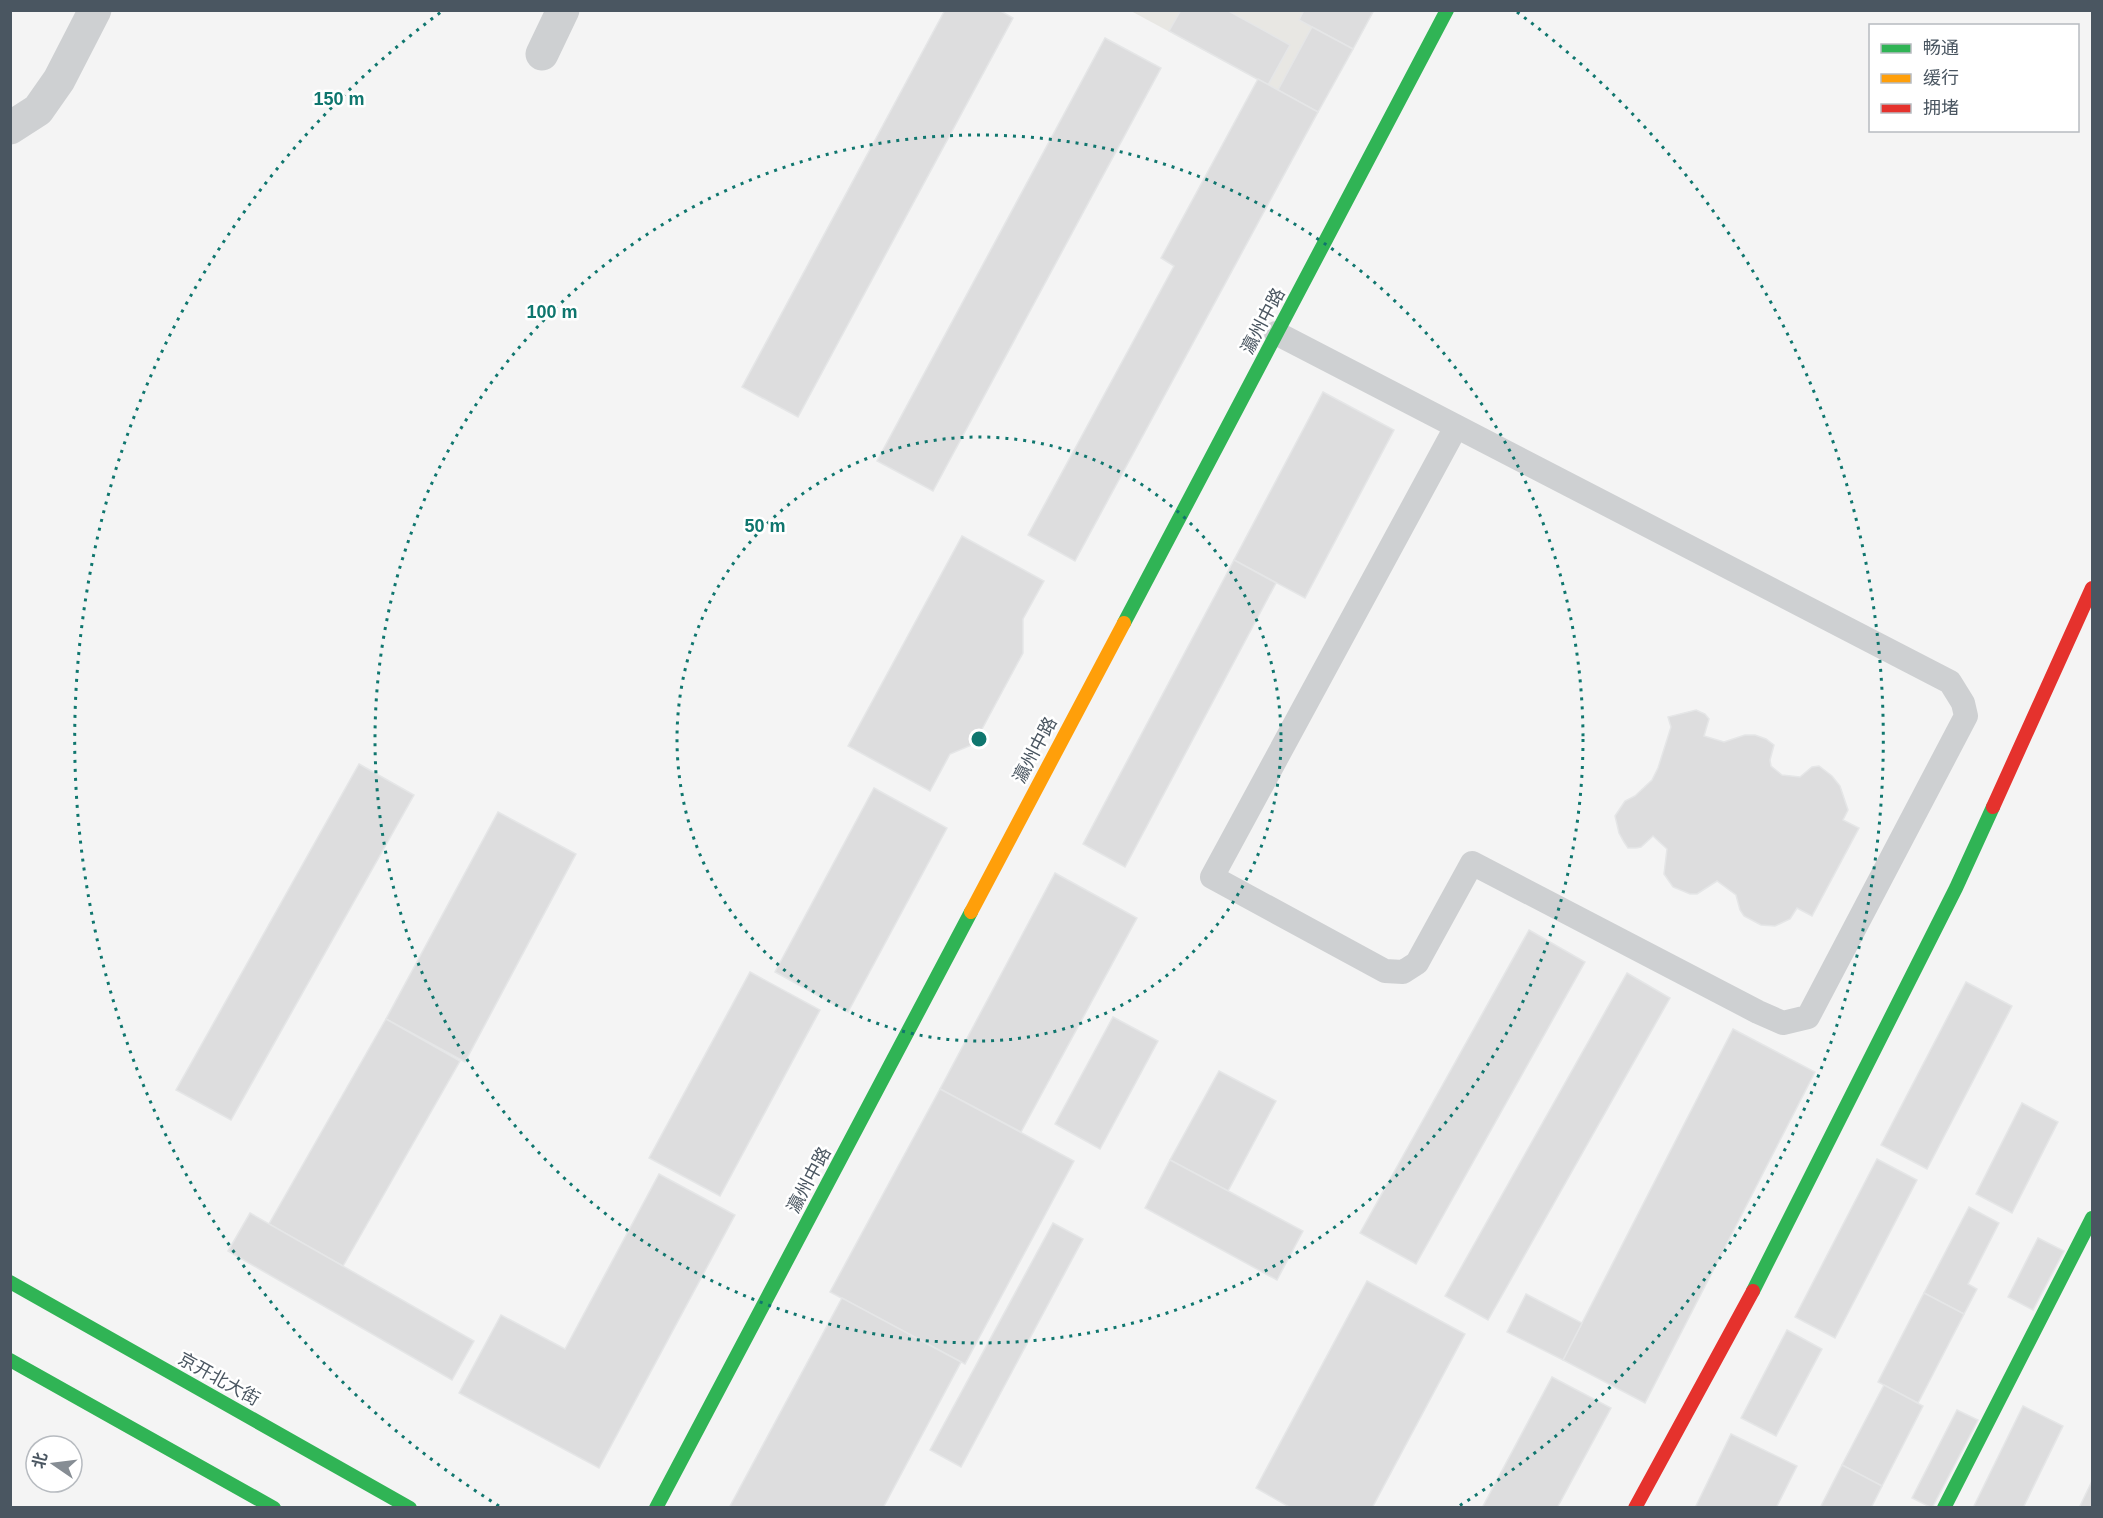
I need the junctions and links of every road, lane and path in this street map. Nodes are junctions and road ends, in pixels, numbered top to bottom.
1 (95, 10) edge
2 (563, 10) edge
3 (1447, 10) edge
4 (542, 54) dead end
5 (10, 128) edge
6 (1276, 333) junction
7 (1456, 427) junction
8 (2092, 588) edge
9 (2092, 1218) edge
10 (10, 1282) edge
11 (10, 1360) edge
12 (274, 1508) edge
13 (410, 1508) edge
14 (656, 1508) edge
15 (1635, 1508) edge
16 (1944, 1508) edge

1 - 5 street
2 - 4 street
3 - 6 main road, 瀛州中路
6 - 7 lane
6 - 14 main road, 瀛州中路
7 - 7 lane
8 - 15 main road
9 - 16 main road
10 - 13 main road, 京开北大街
11 - 12 main road

